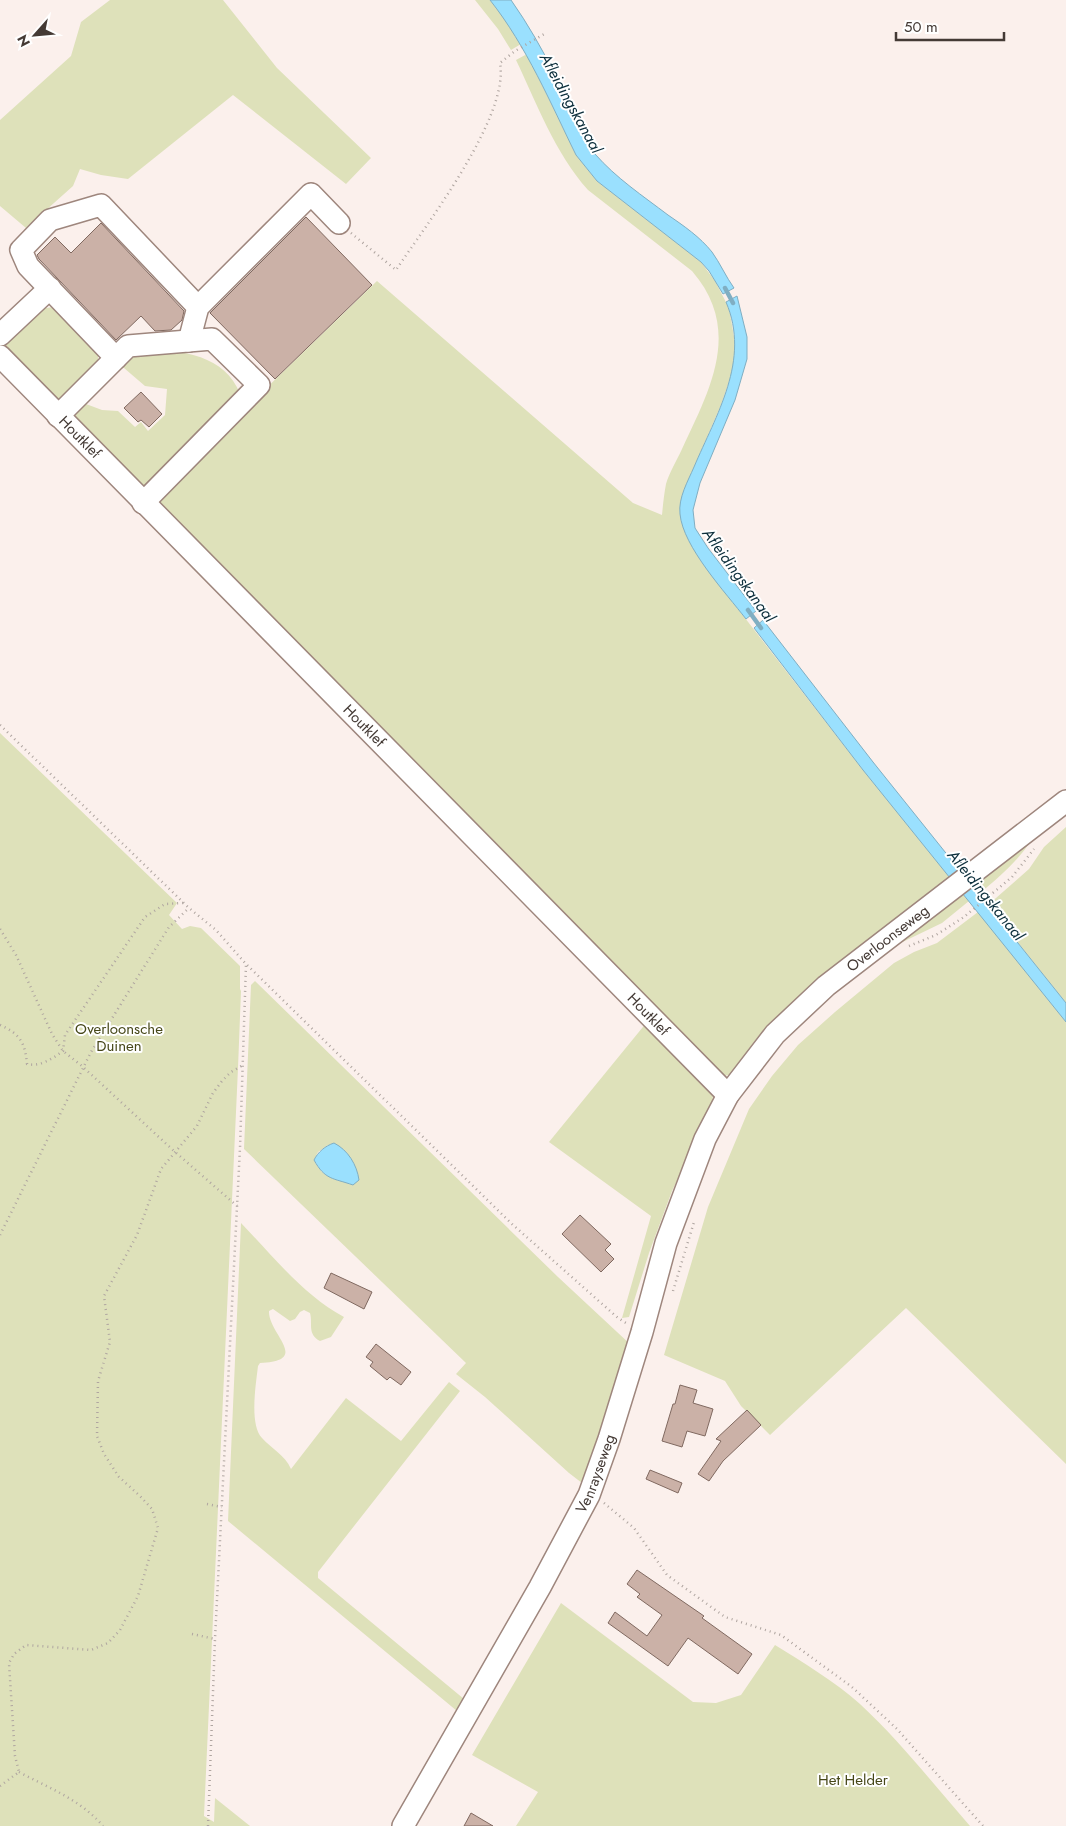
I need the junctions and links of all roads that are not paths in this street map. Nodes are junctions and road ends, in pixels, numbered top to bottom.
1 (339, 223) road end
2 (50, 288) junction
3 (198, 307) junction
4 (0, 335) edge
5 (190, 341) junction
6 (0, 356) edge
7 (116, 358) junction
8 (58, 416) junction
9 (143, 503) junction
10 (1066, 801) edge
11 (728, 1095) junction
12 (403, 1826) edge

1 - 3 street
2 - 3 street
2 - 4 street
2 - 7 street
3 - 5 street
5 - 7 street
5 - 9 street
6 - 8 street, Houtklef
7 - 8 street
8 - 9 street, Houtklef
9 - 11 street, Houtklef
10 - 11 street, Overloonseweg
11 - 12 street, Venrayseweg

